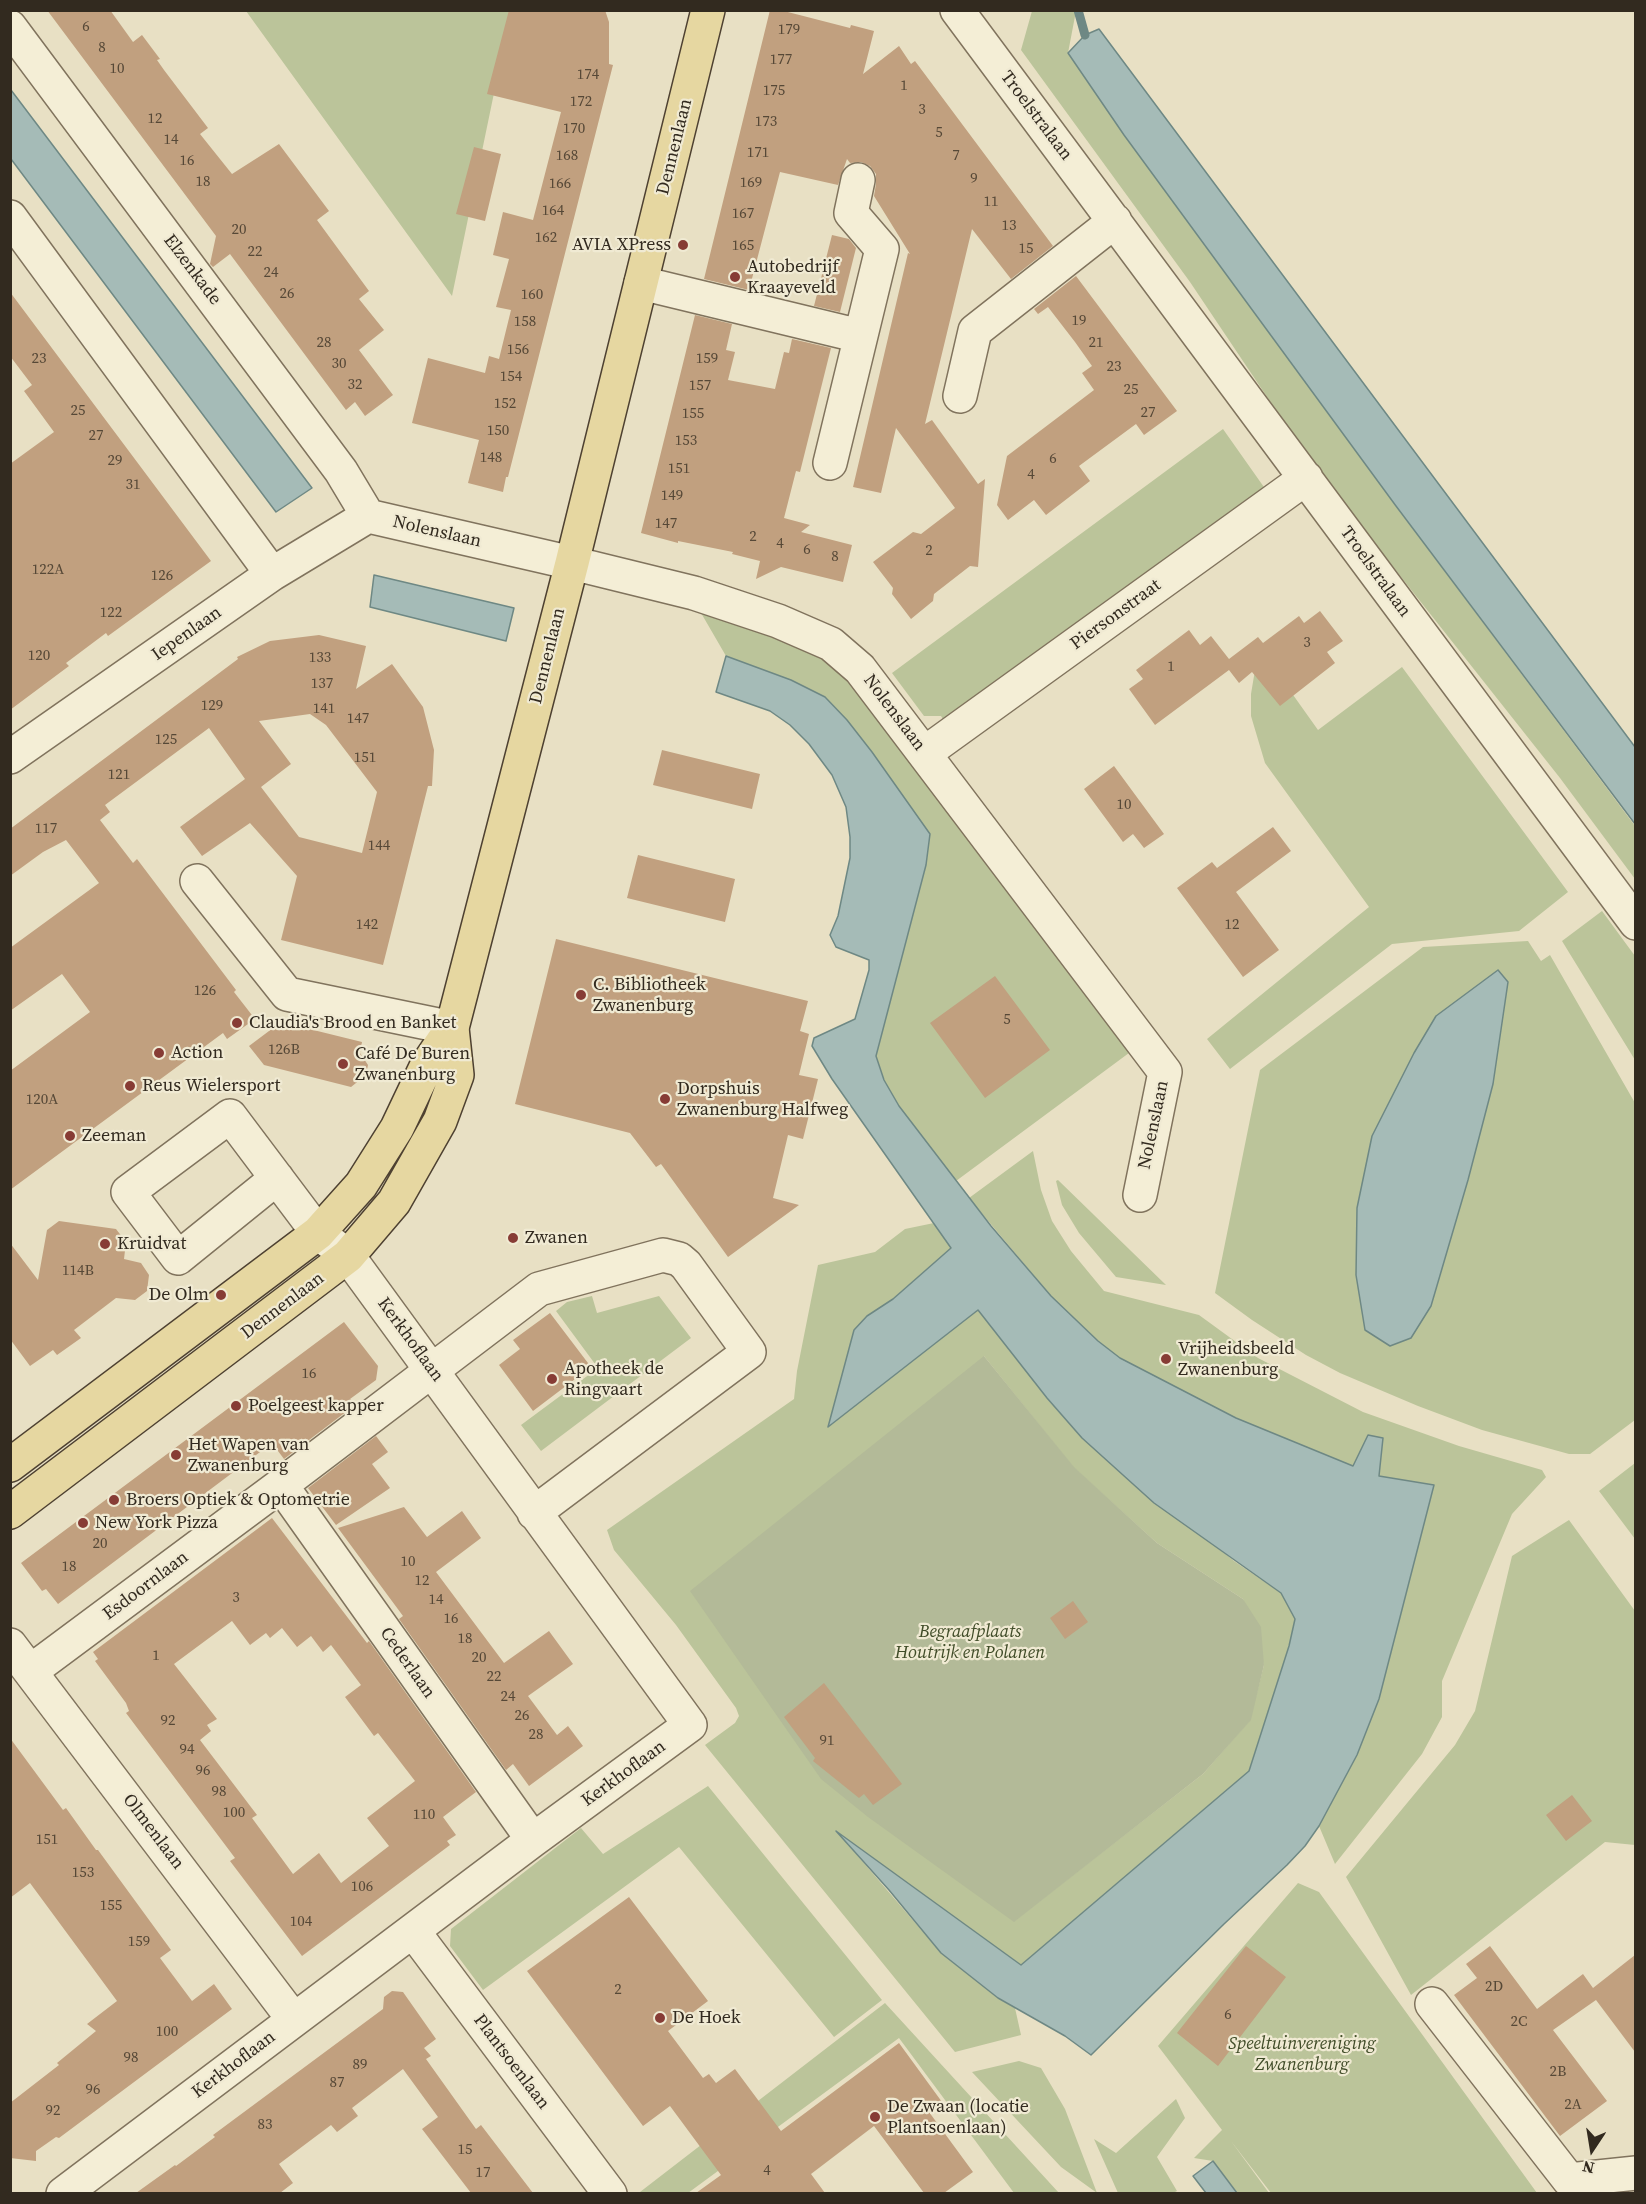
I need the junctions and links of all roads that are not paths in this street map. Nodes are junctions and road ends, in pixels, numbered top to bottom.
1 (708, 10) edge
2 (957, 10) edge
3 (10, 27) edge
4 (858, 180) dead end
5 (10, 217) edge
6 (1115, 221) junction
7 (642, 283) junction
8 (861, 336) junction
9 (960, 396) dead end
10 (830, 463) dead end
11 (1306, 478) junction
12 (368, 516) junction
13 (572, 562) junction
14 (272, 574) junction
15 (925, 753) junction
16 (10, 757) edge
17 (197, 881) dead end
18 (1635, 923) edge
19 (452, 1028) junction
20 (277, 1179) junction
21 (1140, 1195) dead end
22 (318, 1233) junction
23 (348, 1256) junction
24 (433, 1371) junction
25 (10, 1465) edge
26 (281, 1485) junction
27 (10, 1512) edge
28 (534, 1512) junction
29 (10, 1645) edge
30 (31, 1671) junction
31 (533, 1840) junction
32 (413, 1931) junction
33 (1432, 2004) dead end
34 (294, 2020) junction
35 (1635, 2173) edge
36 (65, 2193) edge
37 (610, 2193) edge

1 - 7 main road, Dennenlaan
2 - 6 street, Troelstralaan
3 - 12 street, Elzenkade
4 - 8 street
5 - 14 street
6 - 9 street
6 - 11 street, Troelstralaan
7 - 8 street
7 - 13 main road, Dennenlaan
8 - 10 street
11 - 15 street, Piersonstraat
11 - 18 street, Troelstralaan
12 - 13 street, Nolenslaan
12 - 14 street, Iepenlaan
13 - 15 street, Nolenslaan
13 - 19 main road, Dennenlaan
14 - 16 street, Iepenlaan
15 - 21 street, Nolenslaan
17 - 19 street
19 - 22 main road, Dennenlaan
19 - 23 main road, Dennenlaan
20 - 20 street, Kerkhoflaan
20 - 22 street, Kerkhoflaan
22 - 23 street, Kerkhoflaan
22 - 25 main road, Dennenlaan
23 - 24 street, Kerkhoflaan
23 - 27 main road, Dennenlaan
24 - 26 street, Esdoornlaan
24 - 28 street, Kerkhoflaan
24 - 28 street, Esdoornlaan
26 - 30 street, Esdoornlaan
26 - 31 street, Cederlaan
28 - 31 street, Kerkhoflaan
29 - 30 street, Olmenlaan
30 - 34 street, Olmenlaan
31 - 32 street, Kerkhoflaan
32 - 34 street, Kerkhoflaan
32 - 37 street, Plantsoenlaan
33 - 35 street
34 - 36 street, Kerkhoflaan

